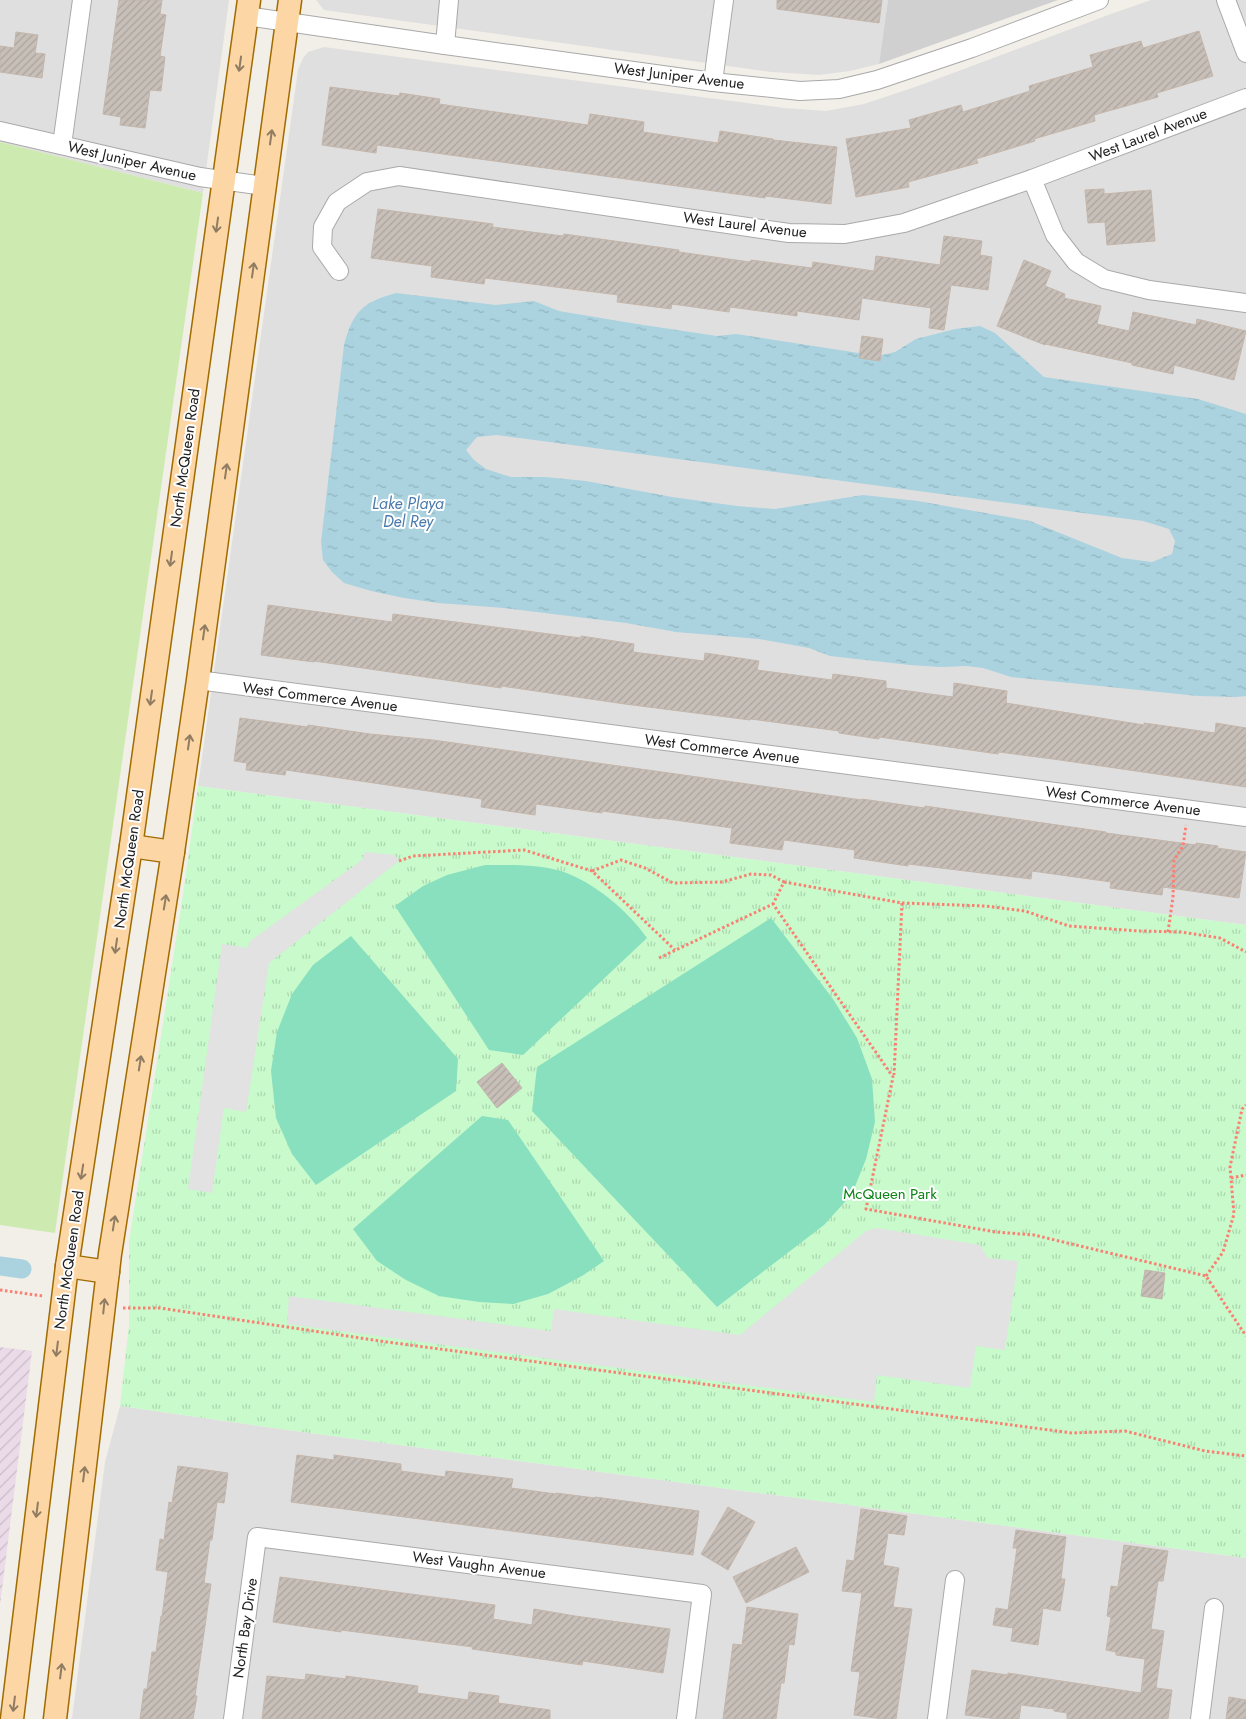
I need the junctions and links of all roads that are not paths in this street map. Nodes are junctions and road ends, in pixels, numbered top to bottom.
1 (78, 0) edge
2 (290, 0) edge
3 (449, 0) edge
4 (724, 0) edge
5 (1099, 0) edge
6 (1226, 0) edge
7 (248, 8) edge
8 (287, 22) junction
9 (445, 45) junction
10 (1246, 53) edge
11 (714, 82) junction
12 (1246, 98) edge
13 (0, 131) edge
14 (62, 145) junction
15 (223, 179) junction
16 (1032, 179) junction
17 (264, 186) junction
18 (339, 271) dead end
19 (1246, 303) edge
20 (198, 680) junction
21 (1246, 817) edge
22 (131, 846) junction
23 (173, 852) junction
24 (67, 1266) junction
25 (108, 1272) junction
26 (257, 1537) joint
27 (955, 1580) dead end
28 (1214, 1608) dead end
29 (12, 1719) edge
30 (55, 1719) edge
31 (233, 1719) edge
32 (686, 1719) edge
33 (937, 1719) edge
34 (1200, 1719) edge

1 - 14 street
2 - 8 main road
3 - 9 street
4 - 11 street
5 - 11 street, West Juniper Avenue
6 - 10 street
7 - 8 street, West Juniper Avenue
7 -> 15 main road, North McQueen Road
8 - 9 street, West Juniper Avenue
17 -> 8 main road
9 - 11 street, West Juniper Avenue
12 - 16 street, West Laurel Avenue
13 - 14 street, West Juniper Avenue
14 - 15 street, West Juniper Avenue
15 - 17 street, West Juniper Avenue
15 -> 22 main road, North McQueen Road
16 - 18 street, West Laurel Avenue
16 - 19 street
20 -> 17 main road
20 - 21 street, West Commerce Avenue
23 -> 20 main road
22 - 23 main road
22 -> 24 main road, North McQueen Road
25 -> 23 main road
24 - 25 main road
24 -> 29 main road, North McQueen Road
30 -> 25 main road
26 - 31 street, North Bay Drive
26 - 32 street, West Vaughn Avenue
27 - 33 street
28 - 34 street

